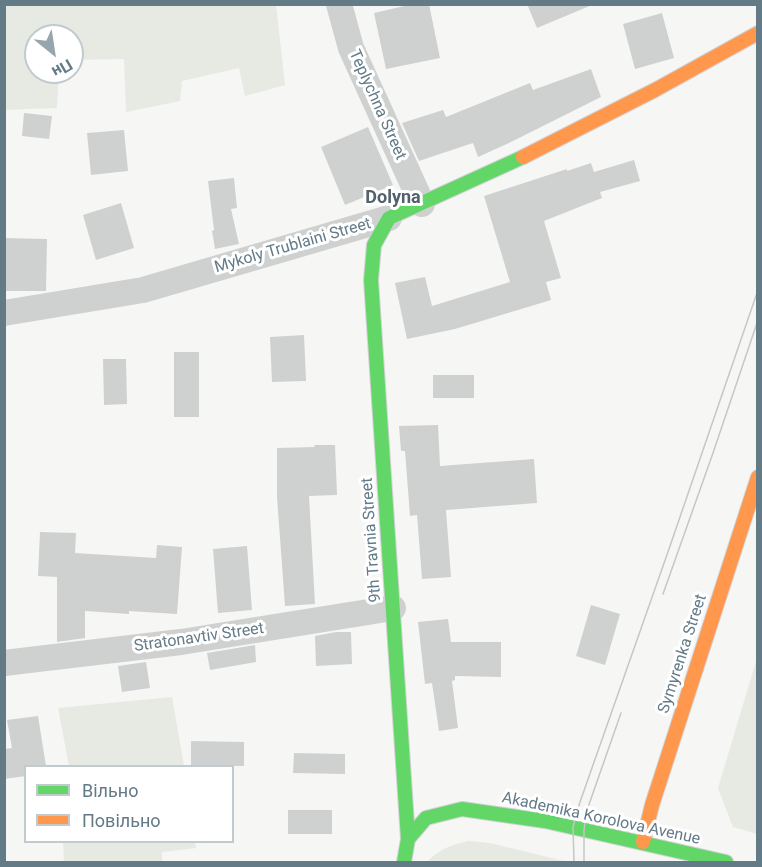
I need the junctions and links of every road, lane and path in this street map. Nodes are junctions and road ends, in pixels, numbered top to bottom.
1 (339, 4) edge
2 (758, 33) edge
3 (422, 204) junction
4 (389, 218) junction
5 (4, 313) edge
6 (758, 477) edge
7 (393, 608) junction
8 (4, 663) edge
9 (408, 838) junction
10 (643, 842) junction
11 (404, 862) edge
12 (726, 862) edge

1 - 3 street, Teplychna Street
2 - 3 street, Mykoly Trublaini Street
3 - 4 street, Mykoly Trublaini Street
4 - 5 street, Mykoly Trublaini Street
4 - 7 street, 9th Travnia Street
6 - 10 street, Symyrenka Street
7 - 8 street, Stratonavtiv Street
7 - 9 street, 9th Travnia Street
9 - 10 street, Akademika Korolova Avenue
9 - 11 street, 9th Travnia Street
10 - 12 street, Akademika Korolova Avenue

